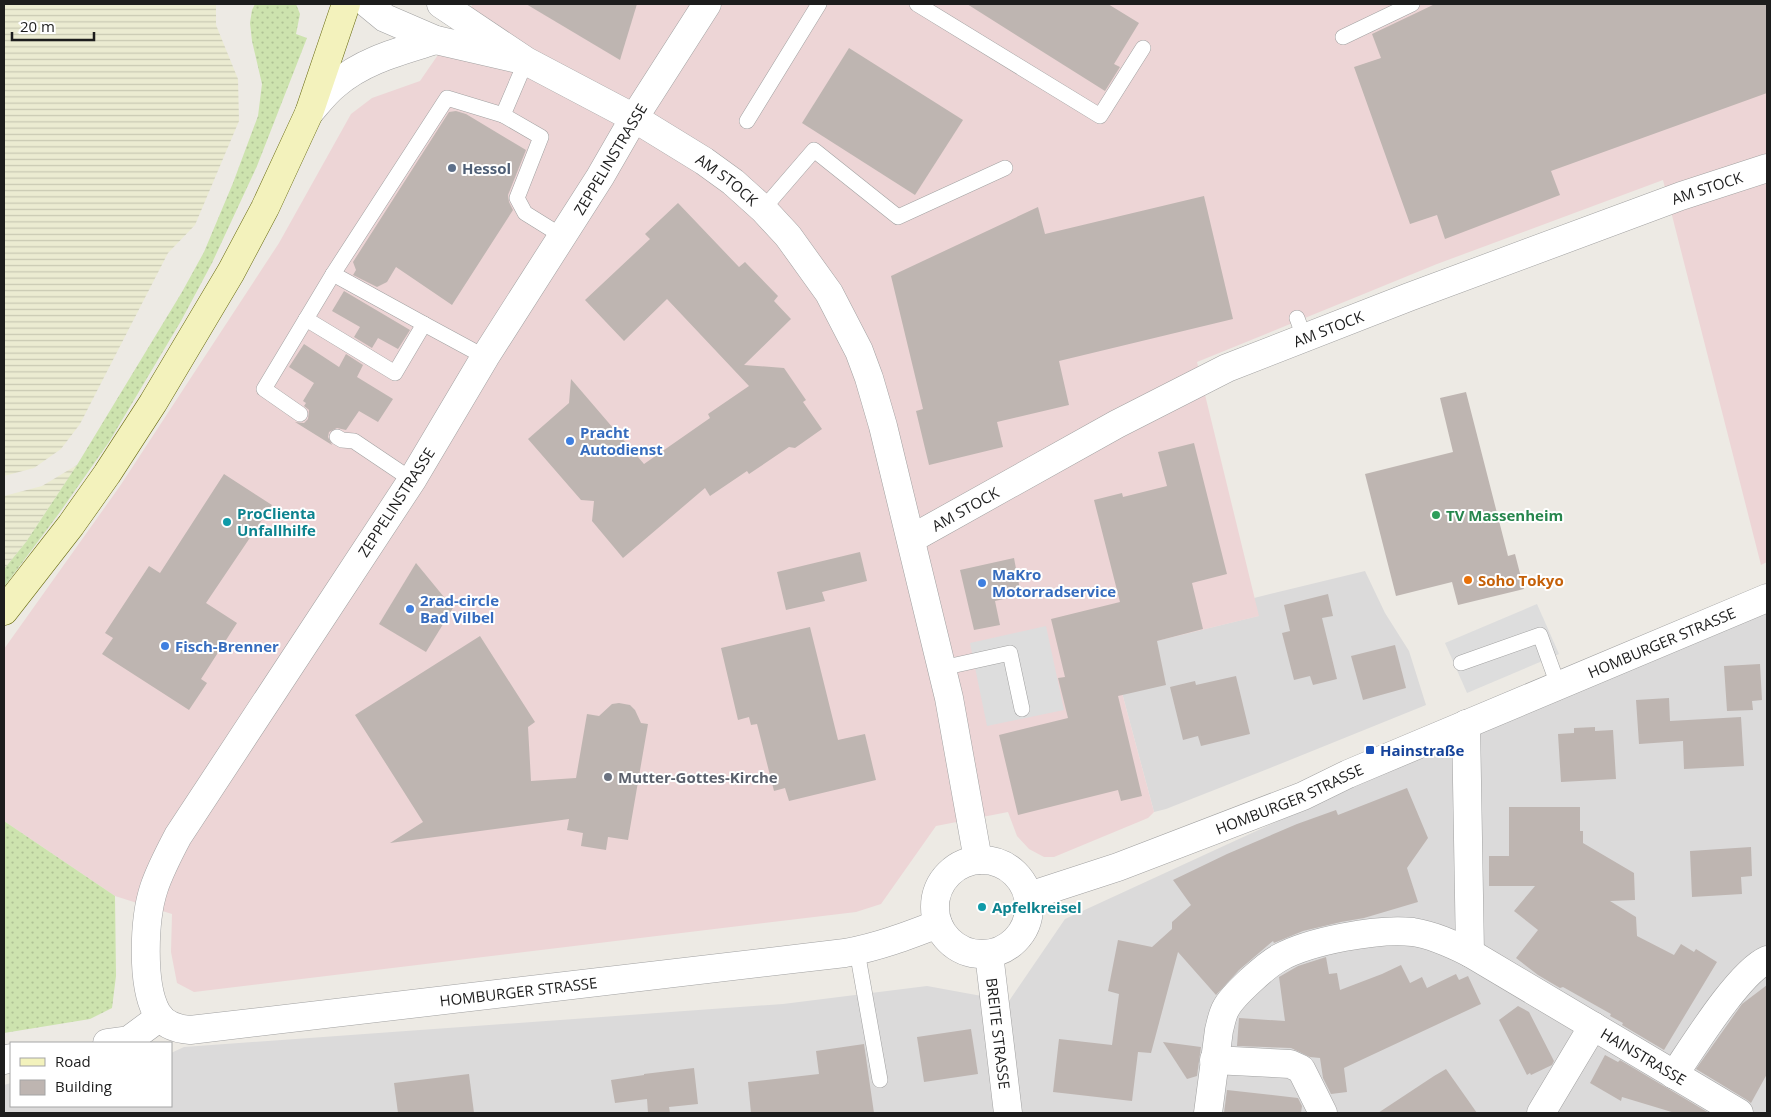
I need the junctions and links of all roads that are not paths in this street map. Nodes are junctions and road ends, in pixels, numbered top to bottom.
1 (346, 4) edge
2 (368, 4) edge
3 (441, 4) edge
4 (707, 4) edge
5 (819, 4) edge
6 (917, 4) edge
7 (1412, 4) edge
8 (1343, 37) dead end
9 (436, 40) junction
10 (1143, 48) dead end
11 (526, 61) junction
12 (308, 113) junction
13 (503, 116) junction
14 (634, 118) junction
15 (747, 121) dead end
16 (1005, 168) dead end
17 (1767, 168) edge
18 (763, 209) junction
19 (562, 236) junction
20 (333, 274) junction
21 (306, 319) junction
22 (424, 324) junction
23 (485, 357) junction
24 (294, 410) dead end
25 (337, 437) dead end
26 (412, 480) junction
27 (911, 539) junction
28 (1767, 598) edge
29 (4, 611) edge
30 (1461, 663) dead end
31 (942, 668) junction
32 (1558, 685) junction
33 (1022, 709) dead end
34 (1466, 724) junction
35 (978, 860) junction
36 (1028, 896) junction
37 (938, 924) junction
38 (857, 951) junction
39 (1470, 953) junction
40 (989, 954) junction
41 (1767, 960) edge
42 (160, 1016) junction
43 (1593, 1026) junction
44 (114, 1042) edge
45 (1214, 1060) junction
46 (1674, 1075) junction
47 (880, 1080) dead end
48 (1008, 1113) edge
49 (1208, 1113) edge
50 (1324, 1113) edge
51 (1541, 1113) edge
52 (1739, 1113) edge

1 - 12 main road
2 - 9 street, AM STOCK
3 - 11 street, AM STOCK
4 - 14 street, ZEPPELINSTRASSE
5 - 15 lane
6 - 10 lane
7 - 8 lane
9 - 11 street, AM STOCK
9 - 12 street
11 - 13 lane
11 - 14 street, AM STOCK
12 - 29 main road
13 - 19 lane
13 - 20 lane
14 - 18 street, AM STOCK
14 - 19 street, ZEPPELINSTRASSE
16 - 18 lane
17 - 27 street, AM STOCK
18 - 27 street, AM STOCK
19 - 23 street, ZEPPELINSTRASSE
20 - 21 lane
20 - 22 lane
21 - 22 lane
21 - 24 lane
22 - 23 lane
23 - 26 street, ZEPPELINSTRASSE
25 - 26 lane
26 - 42 street, ZEPPELINSTRASSE
27 - 31 street, AM STOCK
28 - 32 street, HOMBURGER STRASSE
30 - 32 lane
31 - 33 lane
31 - 35 street, AM STOCK
32 - 34 street, HOMBURGER STRASSE
34 - 36 street, HOMBURGER STRASSE
34 - 39 street
35 - 36 street
35 - 37 street
36 - 40 street
37 - 38 street, HOMBURGER STRASSE
37 - 40 street
38 - 42 street, HOMBURGER STRASSE
38 - 47 lane
39 - 43 street, HAINSTRASSE
39 - 45 street, HAINSTRASSE
40 - 48 street, BREITE STRASSE
41 - 46 street
42 - 44 street
43 - 46 street, HAINSTRASSE
43 - 51 street
45 - 49 street, HAINSTRASSE
45 - 50 street
46 - 52 street, HAINSTRASSE

